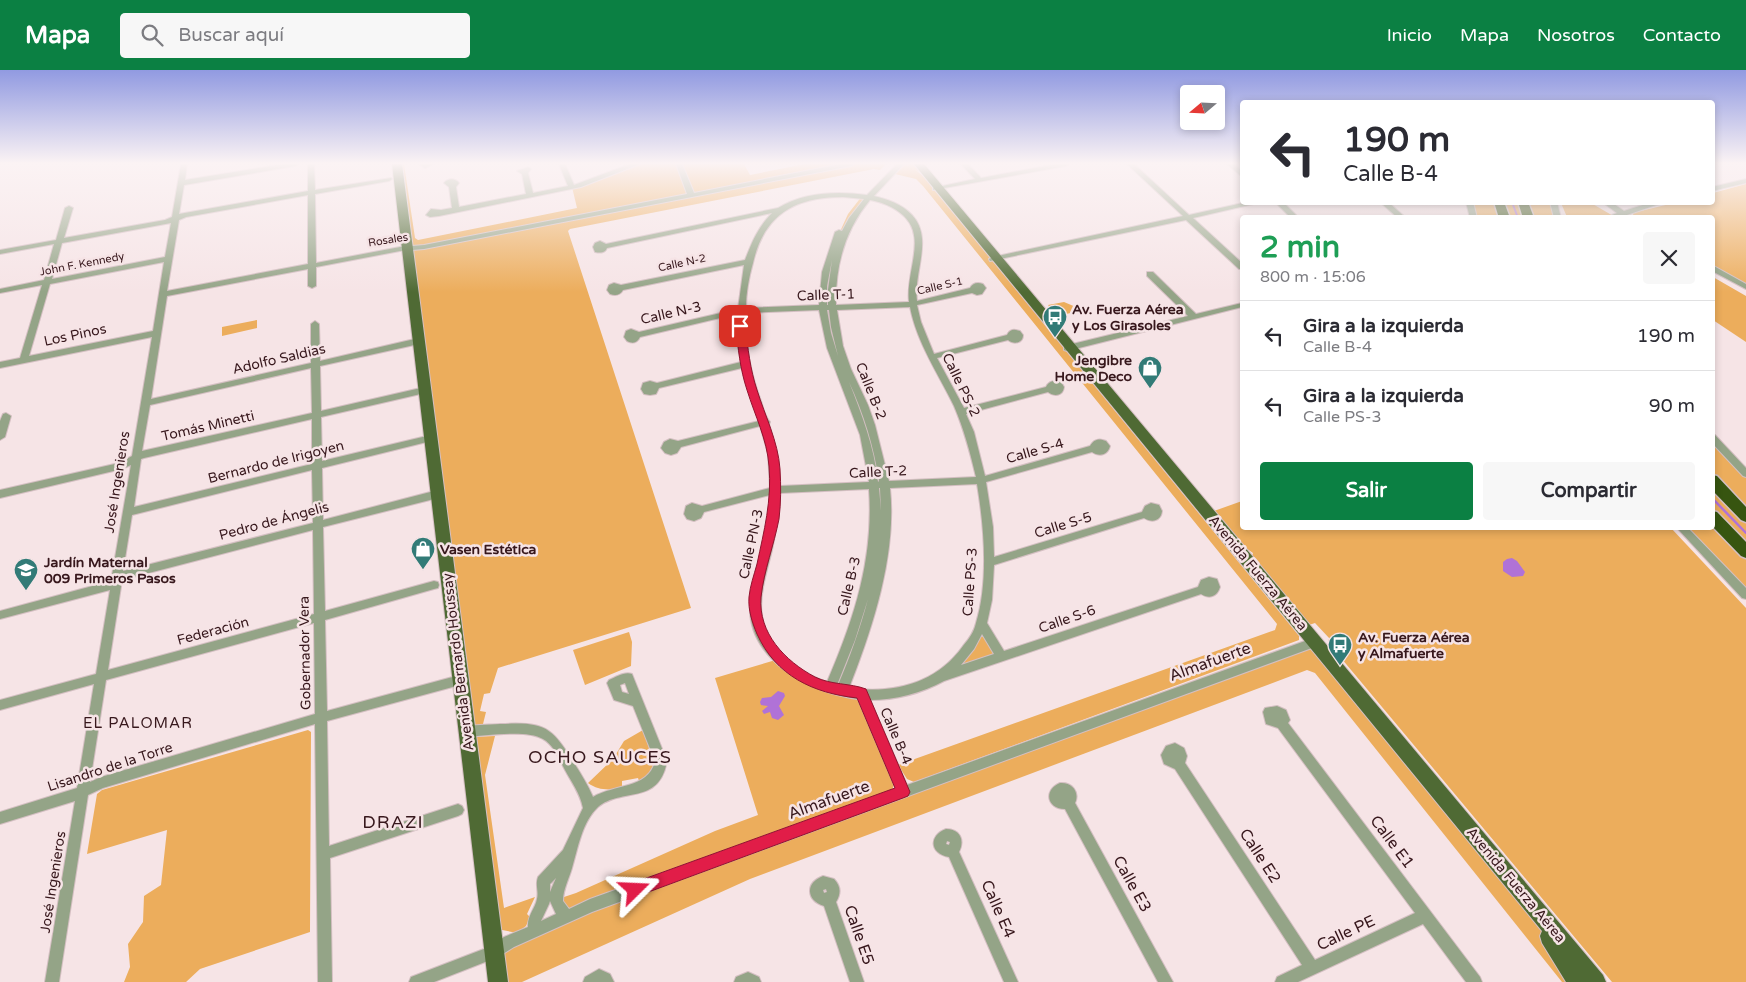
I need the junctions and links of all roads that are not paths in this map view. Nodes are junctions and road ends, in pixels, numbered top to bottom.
1 (177, 207) edge
2 (233, 207) edge
3 (312, 207) edge
4 (403, 207) edge
5 (469, 207) edge
6 (632, 207) edge
7 (787, 207) edge
8 (860, 207) edge
9 (894, 207) edge
10 (952, 207) edge
11 (1177, 207) edge
12 (1239, 207) edge
13 (1283, 207) edge
14 (1389, 207) edge
15 (1604, 207) edge
16 (1610, 207) edge
17 (1647, 207) edge
18 (69, 208) dead end
19 (456, 209) joint
20 (779, 210) junction
21 (439, 213) dead end
22 (1293, 215) edge
23 (1399, 215) edge
24 (1620, 215) edge
25 (750, 216) junction
26 (175, 218) junction
27 (1189, 218) junction
28 (759, 235) junction
29 (59, 242) junction
30 (605, 246) dead end
31 (408, 248) junction
32 (0, 252) edge
33 (169, 259) junction
34 (996, 259) junction
35 (750, 261) junction
36 (312, 265) junction
37 (1240, 265) edge
38 (1715, 269) edge
39 (1150, 274) dead end
40 (1715, 276) edge
41 (47, 282) junction
42 (312, 286) dead end
43 (620, 288) dead end
44 (1746, 289) edge
45 (973, 290) dead end
46 (0, 291) edge
47 (163, 294) junction
48 (913, 304) junction
49 (1240, 306) edge
50 (828, 308) junction
51 (741, 311) junction
52 (1194, 317) junction
53 (315, 324) dead end
54 (156, 333) junction
55 (637, 335) dead end
56 (1010, 337) dead end
57 (419, 341) junction
58 (1069, 348) junction
59 (932, 357) junction
60 (24, 360) junction
61 (745, 364) junction
62 (0, 365) edge
63 (316, 365) junction
64 (656, 386) dead end
65 (1050, 389) dead end
66 (425, 390) junction
67 (145, 403) junction
68 (961, 412) junction
69 (316, 415) junction
70 (6, 416) dead end
71 (764, 422) junction
72 (0, 437) edge
73 (431, 438) junction
74 (1715, 440) edge
75 (677, 445) dead end
76 (1094, 448) dead end
77 (136, 459) junction
78 (317, 466) junction
79 (1746, 474) edge
80 (982, 480) junction
81 (1715, 483) edge
82 (879, 486) junction
83 (775, 490) junction
84 (0, 494) edge
85 (438, 494) junction
86 (700, 510) dead end
87 (128, 512) junction
88 (1146, 514) dead end
89 (1746, 516) edge
90 (1715, 519) edge
91 (318, 525) junction
92 (1684, 530) edge
93 (1746, 552) edge
94 (988, 563) junction
95 (117, 581) junction
96 (434, 586) dead end
97 (872, 589) junction
98 (1203, 589) dead end
99 (1746, 595) edge
100 (0, 615) edge
101 (319, 617) junction
102 (982, 624) junction
103 (1313, 644) junction
104 (1002, 657) junction
105 (101, 677) junction
106 (941, 677) junction
107 (460, 680) junction
108 (830, 688) junction
109 (849, 690) junction
110 (638, 702) dead end
111 (0, 705) edge
112 (321, 718) junction
113 (1281, 723) dead end
114 (466, 732) junction
115 (1178, 763) dead end
116 (585, 789) junction
117 (82, 792) junction
118 (903, 792) junction
119 (607, 795) junction
120 (1068, 803) dead end
121 (589, 809) junction
122 (458, 810) dead end
123 (0, 818) edge
124 (952, 850) dead end
125 (323, 854) junction
126 (828, 899) dead end
127 (550, 901) junction
128 (566, 916) junction
129 (1425, 916) junction
130 (535, 930) junction
131 (493, 952) junction
132 (1312, 968) junction
133 (52, 982) edge
134 (325, 982) edge
135 (416, 982) edge
136 (498, 982) edge
137 (590, 982) edge
138 (607, 982) edge
139 (741, 982) edge
140 (754, 982) edge
141 (857, 982) edge
142 (1012, 982) edge
143 (1166, 982) edge
144 (1282, 982) edge
145 (1475, 982) edge
146 (1576, 982) edge
147 (1596, 982) edge

1 - 26 street, José Ingenieros
2 - 26 street
3 - 36 street
4 - 31 main road, Avenida Bernardo Houssay
5 - 19 street
6 - 31 street, Rosales
7 - 20 street, Calle PS-2
8 - 50 street, Calle B-2
9 - 48 street, Calle PS-2
10 - 34 main road, Avenida Fuerza Aérea
11 - 27 street
12 - 27 street
13 - 22 street
14 - 23 street
15 - 24 street
16 - 24 street
17 - 24 street
18 - 29 street
19 - 21 street
20 - 25 street
20 - 28 street, Calle PN-3
25 - 28 street
25 - 30 street
26 - 29 street
26 - 33 street, José Ingenieros
27 - 34 street
27 - 37 street
28 - 35 street, Calle PN-3
29 - 32 street
29 - 41 street
31 - 36 street, Rosales
31 - 57 main road, Avenida Bernardo Houssay
33 - 41 street, John F. Kennedy
33 - 47 street, José Ingenieros
34 - 58 main road, Avenida Fuerza Aérea
35 - 43 street, Calle N-2
35 - 51 street, Calle PN-3
36 - 42 street
36 - 47 street, Rosales
38 - 44 street
39 - 52 street
40 - 44 street
41 - 46 street, John F. Kennedy
41 - 60 street
45 - 48 street, Calle S-1
47 - 54 street, José Ingenieros
48 - 50 street, Calle T-1
48 - 59 street, Calle PS-2
49 - 52 street
50 - 51 street, Calle T-1
50 - 82 street, Calle B-2
51 - 55 street, Calle N-3
51 - 61 street, Calle PN-3
52 - 58 street
53 - 63 street, Gobernador Vera
54 - 60 street, Los Pinos
54 - 67 street, José Ingenieros
56 - 59 street
57 - 63 street, Adolfo Saldias
57 - 66 main road, Avenida Bernardo Houssay
58 - 103 main road, Avenida Fuerza Aérea
59 - 68 street, Calle PS-2
60 - 62 street, Los Pinos
61 - 64 street
61 - 71 street, Calle PN-3
63 - 67 street, Adolfo Saldias
63 - 69 street, Gobernador Vera
65 - 68 street
66 - 69 street, Tomás Minetti
66 - 73 main road, Avenida Bernardo Houssay
67 - 77 street, José Ingenieros
68 - 80 street, Calle PS-2
69 - 77 street, Tomás Minetti
69 - 78 street, Gobernador Vera
70 - 72 street
71 - 75 street
71 - 83 street, Calle PN-3
73 - 78 street, Bernardo de Irigoyen
73 - 85 main road, Avenida Bernardo Houssay
74 - 79 street
76 - 80 street, Calle S-4
77 - 84 street, Tomás Minetti
77 - 87 street, José Ingenieros
78 - 87 street, Bernardo de Irigoyen
78 - 91 street, Gobernador Vera
80 - 82 street, Calle T-2
80 - 94 street, Calle PS-3
81 - 89 highway
82 - 83 street, Calle T-2
82 - 97 street, Calle B-3
83 - 86 street, Calle T-2
83 - 108 street, Calle PN-3
85 - 91 street, Pedro de Ángelis
85 - 107 main road, Avenida Bernardo Houssay
87 - 95 street, José Ingenieros
88 - 94 street, Calle S-5
90 - 93 highway
91 - 95 street, Pedro de Ángelis
91 - 101 street, Gobernador Vera
92 - 99 street
94 - 102 street, Calle PS-3
95 - 100 street, Pedro de Ángelis
95 - 105 street, José Ingenieros
96 - 101 street, Federación
97 - 108 street, Calle B-3
97 - 109 street, Calle B-3
98 - 104 street, Calle S-6
101 - 105 street, Federación
101 - 112 street, Gobernador Vera
102 - 104 street
102 - 106 street, Calle PS-3
103 - 118 street, Almafuerte
103 - 146 main road, Avenida Fuerza Aérea
103 - 147 main road, Avenida Fuerza Aérea
104 - 106 street, Calle S-6
105 - 111 street, Federación
105 - 117 street, José Ingenieros
106 - 109 street, Calle PS-3
107 - 112 street, Lisandro de la Torre
107 - 114 main road, Avenida Bernardo Houssay
108 - 109 street, Calle PS-3
109 - 118 street, Calle B-4
110 - 119 street
112 - 117 street, Lisandro de la Torre
112 - 125 street, Gobernador Vera
113 - 129 street, Calle E1
114 - 116 street
114 - 131 main road, Avenida Bernardo Houssay
115 - 132 street, Calle E2
116 - 119 street
116 - 121 street
117 - 123 street, Lisandro de la Torre
117 - 133 street, José Ingenieros
118 - 128 street, Almafuerte
119 - 121 street
120 - 143 street, Calle E3
121 - 127 street
122 - 125 street
124 - 142 street, Calle E4
125 - 134 street, Gobernador Vera
126 - 141 street, Calle E5
127 - 128 street
127 - 130 street
128 - 130 street, Almafuerte
129 - 132 street, Calle PE
129 - 145 street, Calle E1
130 - 131 street, Almafuerte
131 - 135 street, Almafuerte
131 - 136 main road, Avenida Bernardo Houssay
132 - 144 street, Calle PE
137 - 138 street
139 - 140 street

